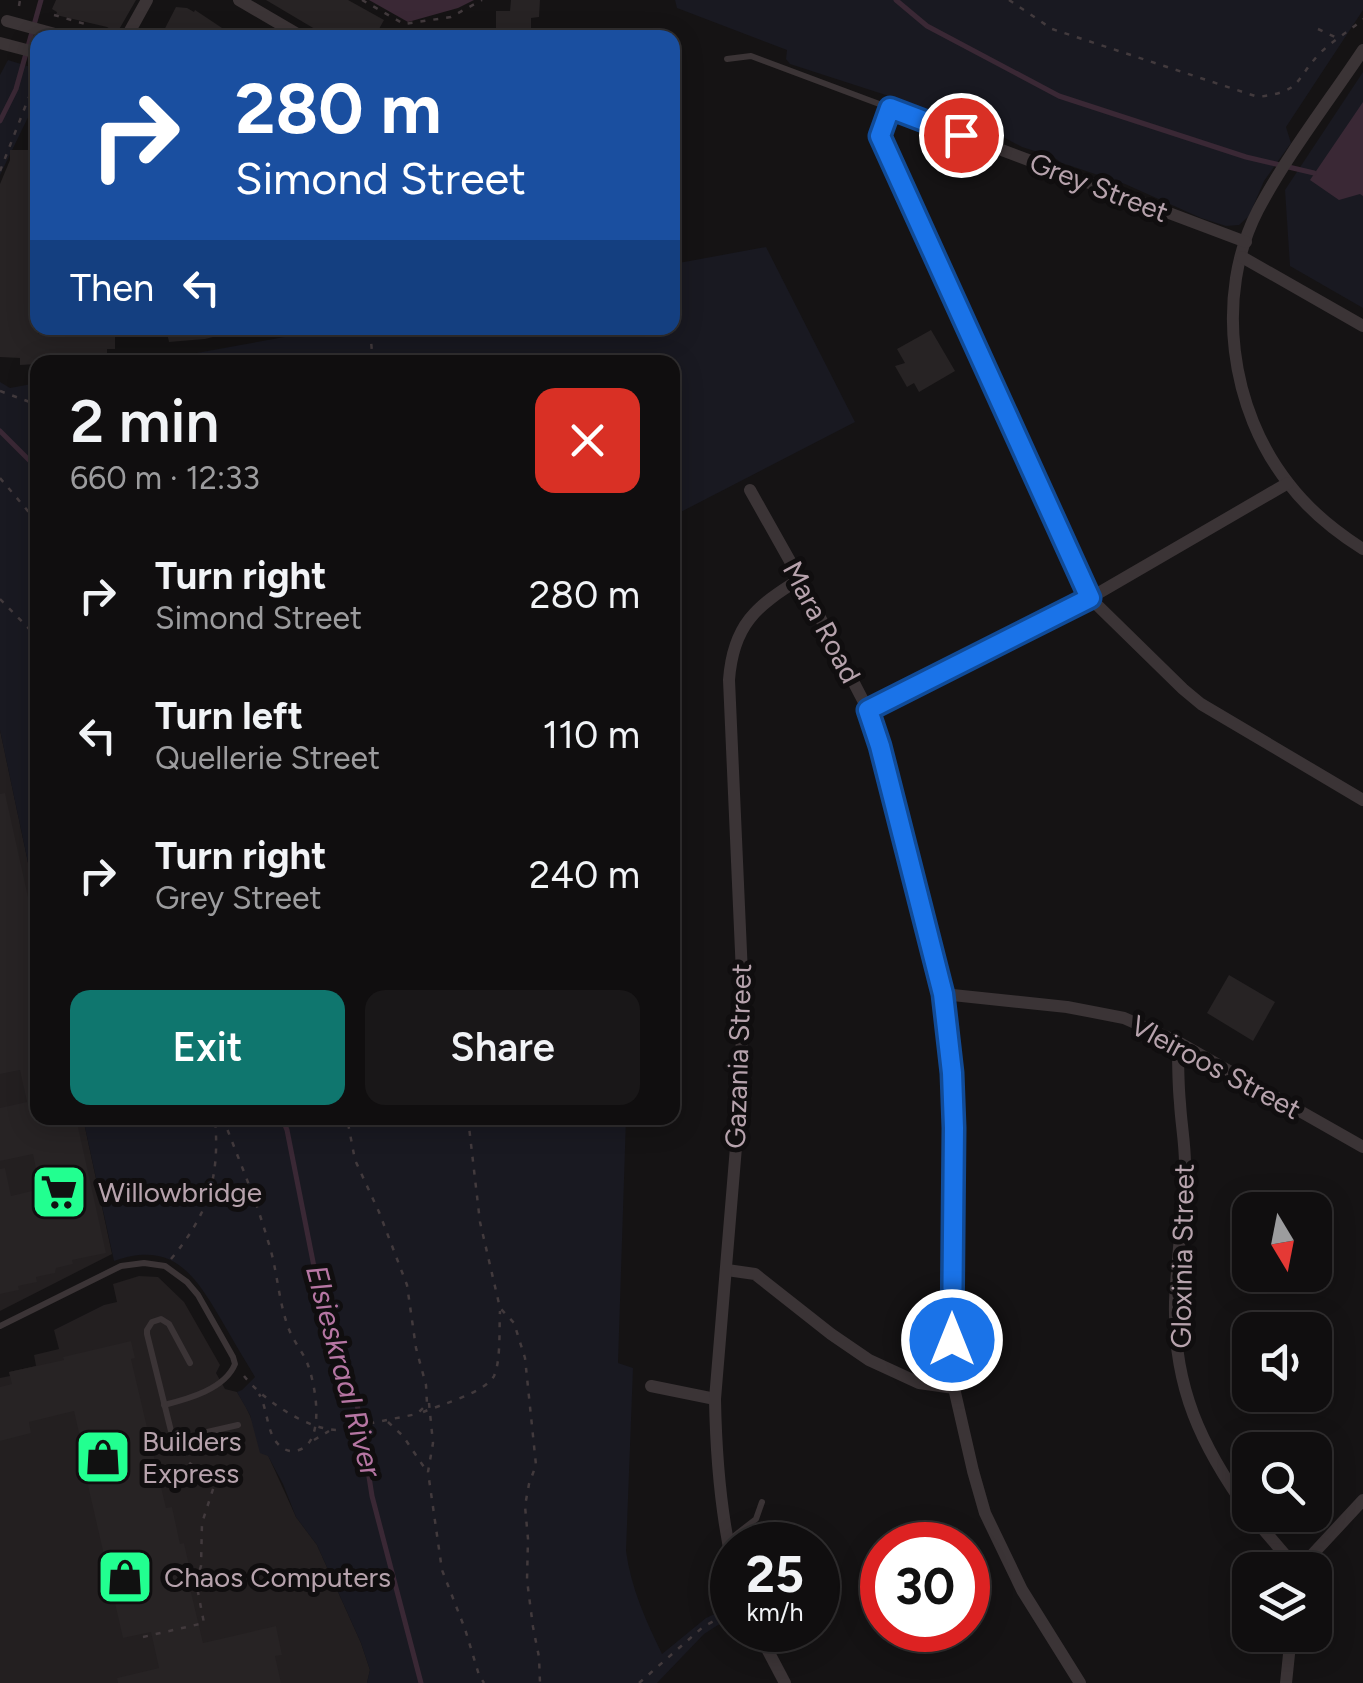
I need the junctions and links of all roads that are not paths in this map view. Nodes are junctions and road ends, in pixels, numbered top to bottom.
1 (147, 0) edge
2 (239, 0) edge
3 (4, 20) edge
4 (38, 30) edge
5 (130, 30) edge
6 (290, 30) edge
7 (1, 43) edge
8 (1363, 50) edge
9 (30, 52) edge
10 (727, 59) dead end
11 (890, 108) junction
12 (1244, 250) junction
13 (1363, 326) edge
14 (1288, 483) junction
15 (750, 490) dead end
16 (1363, 549) edge
17 (800, 578) junction
18 (1090, 598) junction
19 (868, 710) junction
20 (1363, 800) edge
21 (943, 994) junction
22 (1178, 1042) junction
23 (1363, 1146) edge
24 (727, 1270) junction
25 (0, 1326) edge
26 (190, 1363) dead end
27 (651, 1386) dead end
28 (954, 1388) junction
29 (715, 1399) junction
30 (164, 1405) junction
31 (238, 1425) dead end
32 (1232, 1485) edge
33 (1363, 1500) edge
34 (762, 1502) dead end
35 (724, 1522) edge
36 (752, 1522) edge
37 (1266, 1532) edge
38 (1283, 1552) edge
39 (1315, 1552) edge
40 (768, 1652) edge
41 (1289, 1652) edge
42 (784, 1683) edge
43 (1080, 1683) edge
44 (1286, 1683) edge

1 - 5 street
2 - 6 street
3 - 4 street, bridge
7 - 9 street
8 - 12 street
10 - 11 lane, Grey Street
11 - 12 street, Grey Street
11 - 18 street
12 - 13 street, Grey Street
12 - 14 street
14 - 16 street
14 - 18 street
15 - 17 street, Mara Road
17 - 19 street, Mara Road
17 - 24 street, Gazania Street
18 - 19 street
18 - 20 street
19 - 21 street, Mara Road
21 - 22 street, Vleiroos Street
21 - 28 street, Mara Road
22 - 23 street, Vleiroos Street
22 - 32 street, Gloxinia Street
24 - 28 street
24 - 29 street, Gazania Street
25 - 30 lane
26 - 30 lane
27 - 29 street
28 - 43 street, Mara Road
29 - 35 street, Gazania Street
30 - 31 lane
33 - 39 street
34 - 36 lane
37 - 38 street, Gloxinia Street
40 - 42 street
41 - 44 street

